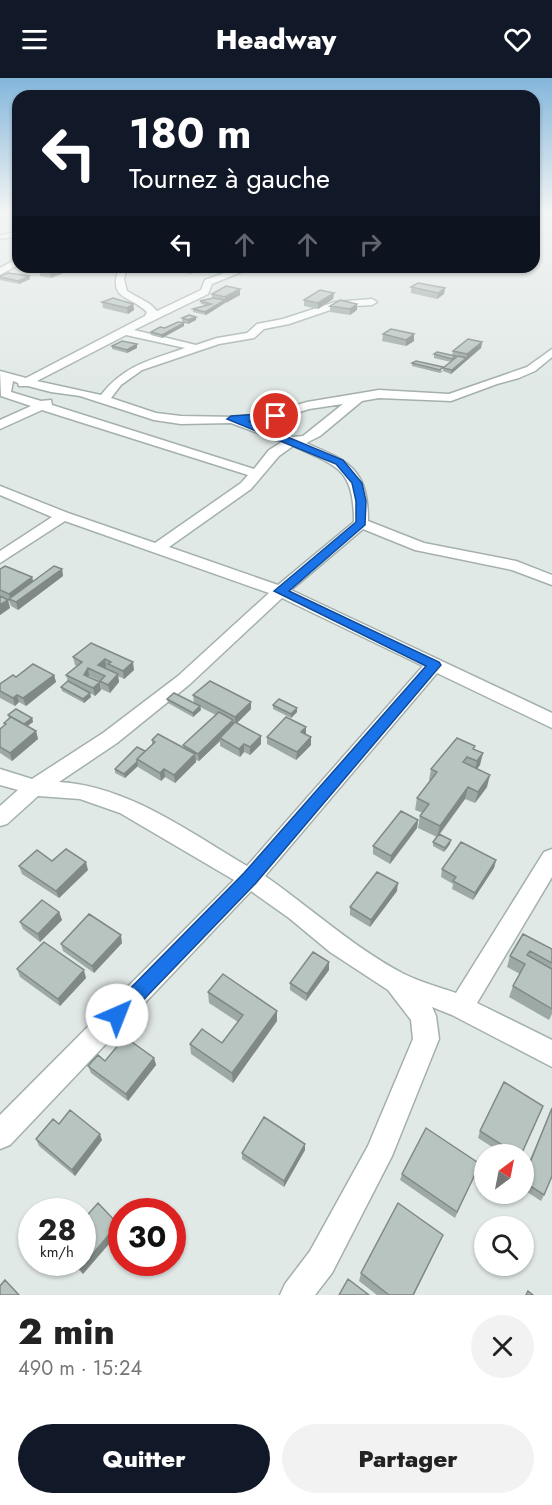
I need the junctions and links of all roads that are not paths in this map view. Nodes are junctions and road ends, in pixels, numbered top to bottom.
1 (122, 273) edge
2 (233, 273) edge
3 (372, 302) dead end
4 (150, 318) junction
5 (123, 331) junction
6 (197, 348) junction
7 (552, 352) edge
8 (4, 375) edge
9 (27, 382) junction
10 (74, 392) junction
11 (3, 395) edge
12 (358, 398) junction
13 (104, 400) junction
14 (44, 405) junction
15 (231, 419) junction
16 (0, 425) edge
17 (292, 441) junction
18 (257, 474) junction
19 (0, 490) edge
20 (63, 516) junction
21 (361, 523) junction
22 (158, 548) junction
23 (0, 558) edge
24 (552, 580) edge
25 (280, 591) junction
26 (434, 665) junction
27 (552, 721) edge
28 (0, 777) edge
29 (34, 788) junction
30 (0, 818) edge
31 (552, 858) edge
32 (250, 878) junction
33 (396, 982) junction
34 (461, 1007) junction
35 (552, 1054) edge
36 (0, 1135) edge
37 (296, 1295) edge

1 - 4 street
2 - 4 street
3 - 6 street
4 - 5 street
5 - 6 street
5 - 9 street
6 - 13 street
7 - 12 street
8 - 9 street
8 - 11 street
9 - 10 street
9 - 11 street
10 - 13 street
10 - 14 street
11 - 14 street
12 - 15 street
12 - 17 street
13 - 15 street
14 - 16 street
14 - 18 street
15 - 17 street
17 - 18 street
17 - 21 street
18 - 22 street
19 - 20 street
20 - 22 street
20 - 23 street
21 - 24 street
21 - 25 street
22 - 25 street
25 - 26 street
25 - 29 street
26 - 27 street
26 - 32 street
28 - 29 street
29 - 30 street
29 - 32 street
31 - 34 street
32 - 33 street
32 - 36 street
33 - 34 street
33 - 37 street
34 - 35 street

